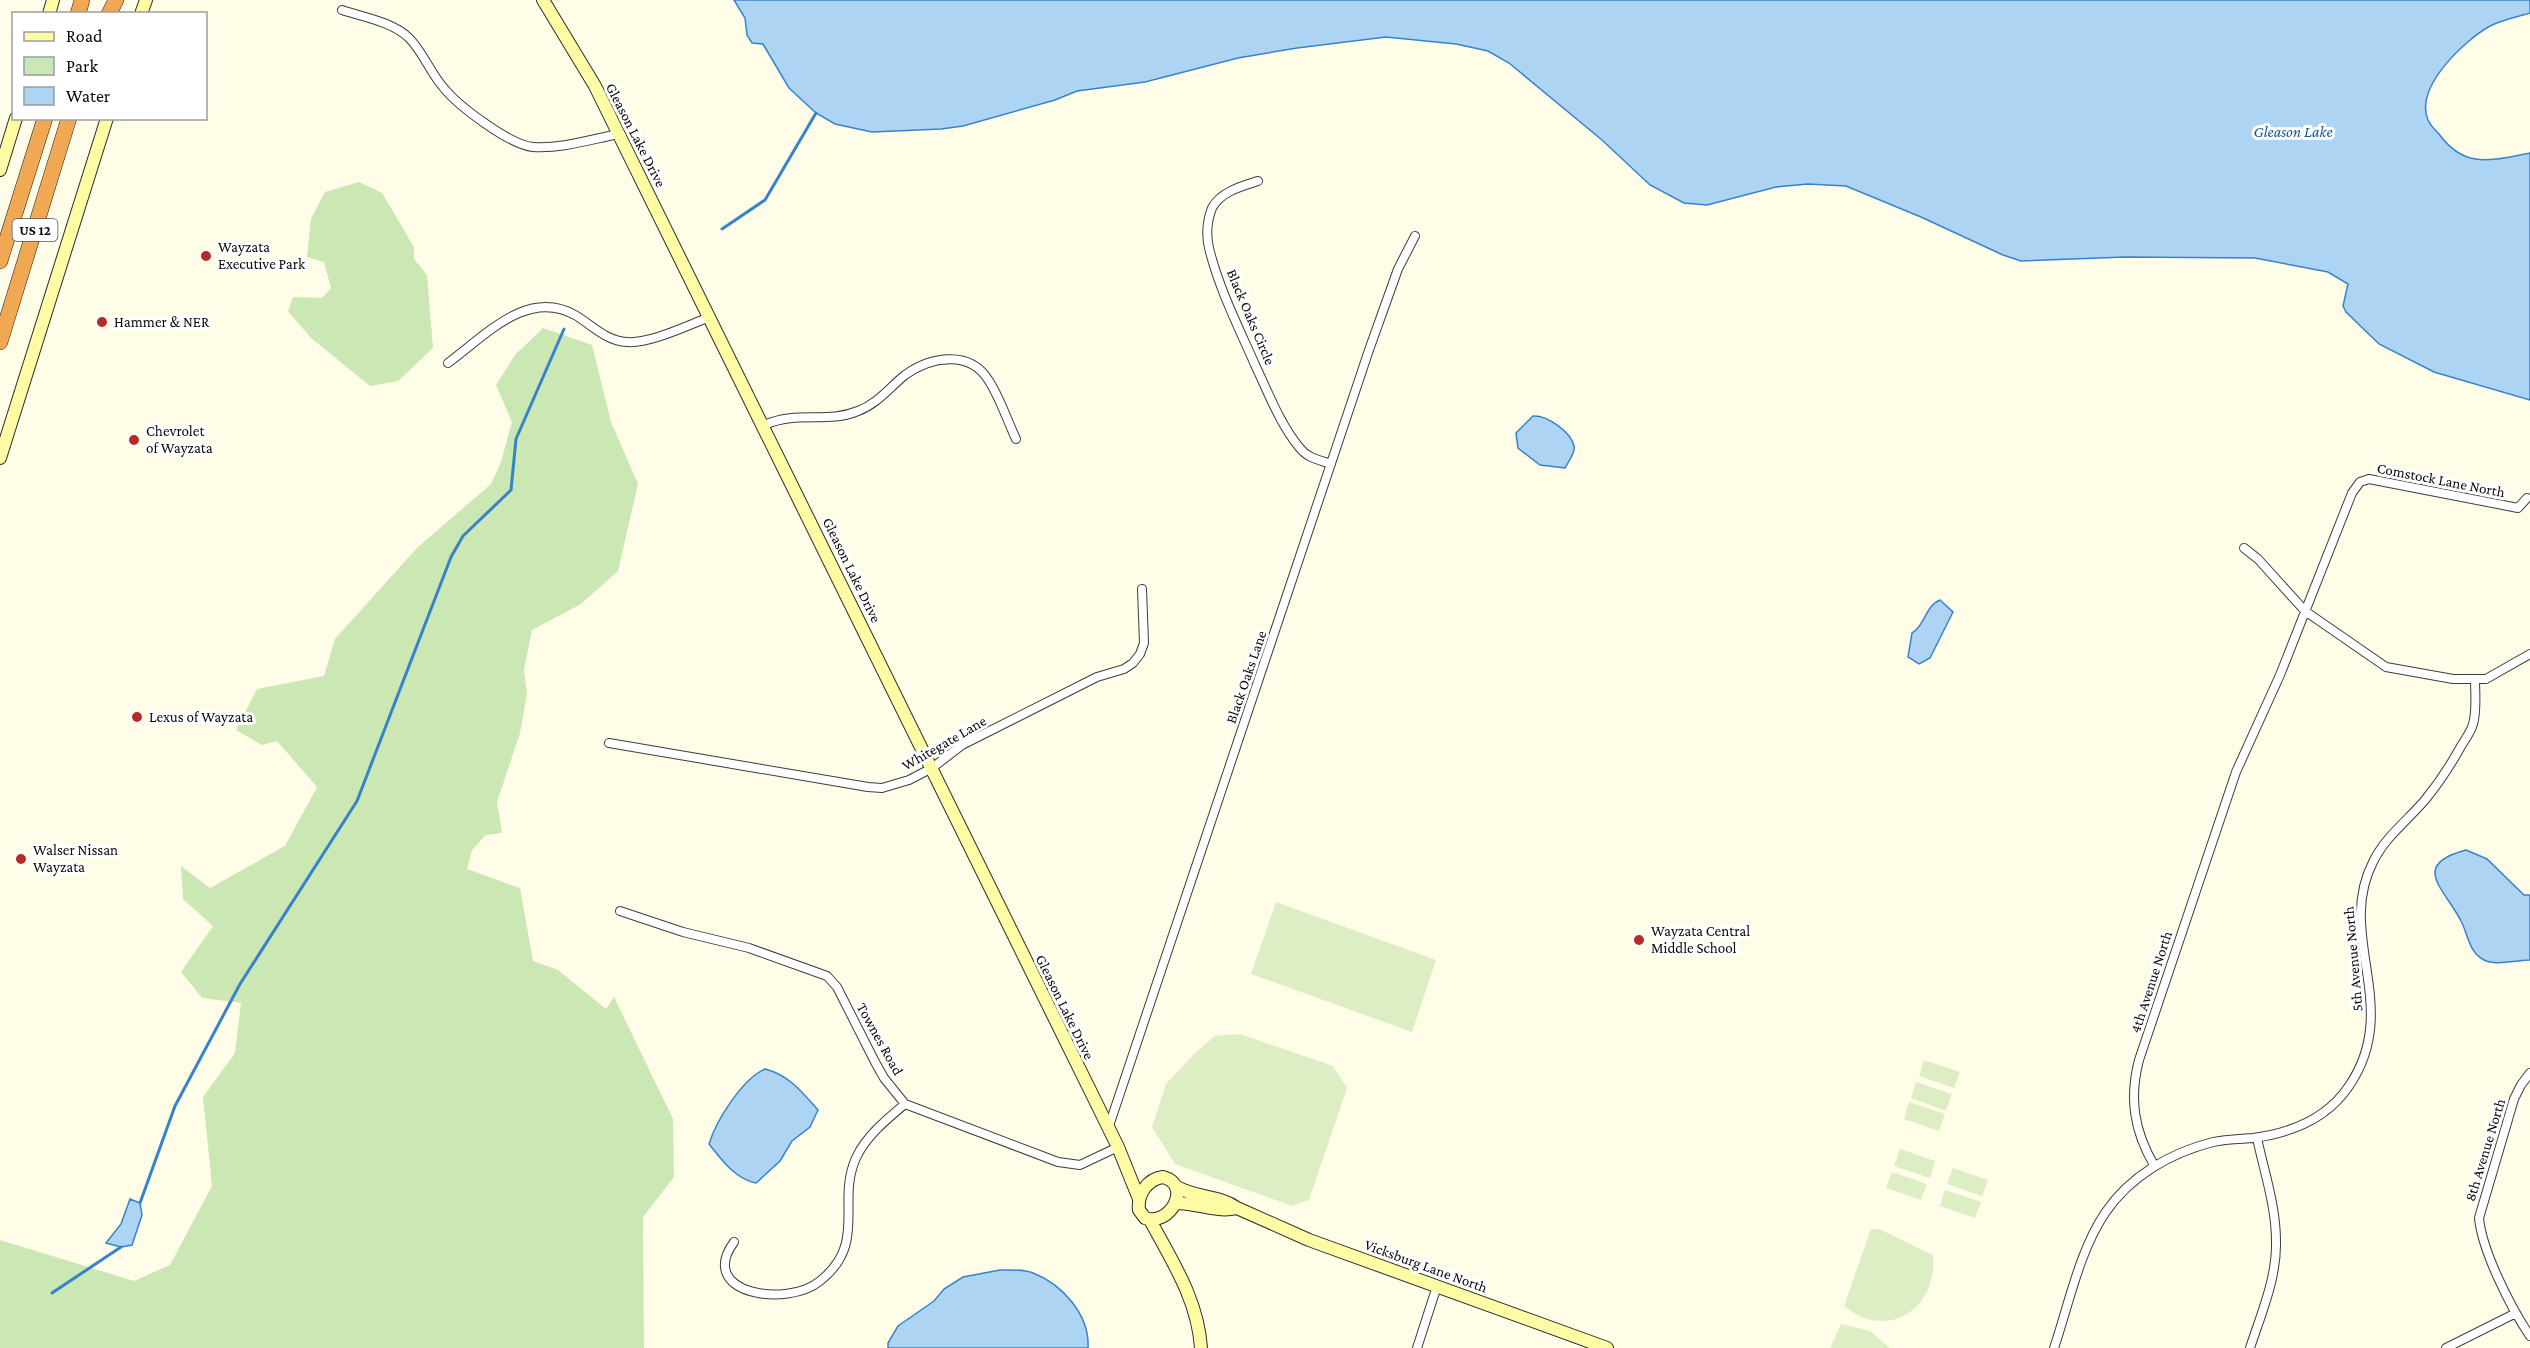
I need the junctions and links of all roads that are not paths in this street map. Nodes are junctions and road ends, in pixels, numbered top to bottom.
1 (543, 0) edge
2 (342, 10) dead end
3 (15, 120) edge
4 (44, 120) edge
5 (68, 120) edge
6 (106, 120) edge
7 (619, 134) junction
8 (0, 170) edge
9 (1258, 181) dead end
10 (1415, 236) dead end
11 (0, 261) edge
12 (710, 317) junction
13 (0, 342) edge
14 (448, 363) dead end
15 (764, 425) junction
16 (1016, 439) dead end
17 (0, 458) edge
18 (1330, 464) junction
19 (2527, 498) dead end
20 (2244, 548) dead end
21 (2325, 560) joint
22 (1142, 589) dead end
23 (2305, 611) junction
24 (2530, 654) edge
25 (2475, 679) junction
26 (609, 743) dead end
27 (932, 768) junction
28 (620, 911) dead end
29 (2530, 1073) edge
30 (906, 1104) junction
31 (1108, 1129) junction
32 (2257, 1138) junction
33 (1118, 1147) junction
34 (1124, 1159) junction
35 (2154, 1166) junction
36 (1152, 1181) junction
37 (1177, 1187) junction
38 (1139, 1199) junction
39 (1176, 1203) junction
40 (1237, 1208) junction
41 (1156, 1219) junction
42 (734, 1242) dead end
43 (1437, 1286) junction
44 (2516, 1313) junction
45 (2530, 1336) edge
46 (1602, 1347) edge
47 (1202, 1348) edge
48 (1417, 1348) edge
49 (2054, 1348) edge
50 (2250, 1348) edge
51 (2446, 1348) edge

1 - 7 main road, Gleason Lake Drive
2 - 7 street
3 - 8 main road
4 - 11 highway, US 12
5 - 13 highway, US 12
6 - 17 main road
7 - 12 main road, Gleason Lake Drive
9 - 18 street, Black Oaks Circle
10 - 18 street, Black Oaks Lane
12 - 14 street
12 - 15 main road, Gleason Lake Drive
15 - 16 street
15 - 27 main road, Gleason Lake Drive
18 - 31 street, Black Oaks Lane
19 - 21 street, Comstock Lane North
20 - 23 street
21 - 23 street, 4th Avenue North
22 - 27 street, Whitegate Lane
23 - 25 street
23 - 35 street, 4th Avenue North
24 - 25 street
25 - 32 street, 5th Avenue North
26 - 27 street, Whitegate Lane
27 - 31 main road, Gleason Lake Drive
28 - 30 street, Townes Road
29 - 44 street, 8th Avenue North
30 - 33 street, Townes Road
30 - 42 street
31 - 33 main road, Gleason Lake Drive
32 - 35 street, 5th Avenue North
32 - 50 street
33 - 34 main road, Gleason Lake Drive
34 - 36 main road, Gleason Lake Drive
34 - 38 main road, Gleason Lake Drive
35 - 49 street
36 - 37 main road
36 - 38 main road
37 - 39 main road
37 - 40 main road, Vicksburg Lane North
38 - 41 main road
39 - 40 main road, Vicksburg Lane North
39 - 41 main road
40 - 43 main road, Vicksburg Lane North
41 - 47 main road
43 - 46 main road, Vicksburg Lane North
43 - 48 street
44 - 45 street, 8th Avenue North
44 - 51 street

